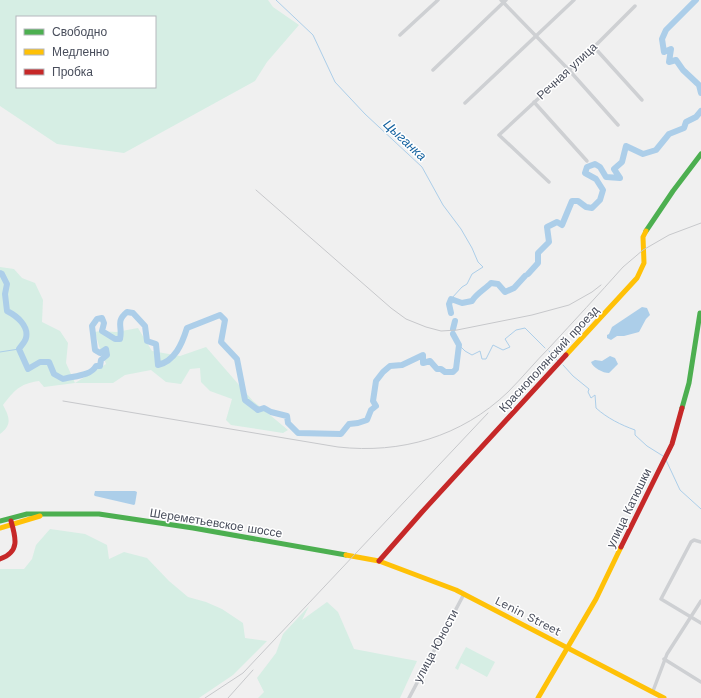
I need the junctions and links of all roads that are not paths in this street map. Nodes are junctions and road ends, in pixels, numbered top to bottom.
1 (438, 0) edge
2 (574, 0) edge
3 (503, 1) edge
4 (635, 6) dead end
5 (400, 35) dead end
6 (535, 36) junction
7 (594, 47) junction
8 (433, 70) dead end
9 (568, 70) junction
10 (642, 100) dead end
11 (534, 102) junction
12 (465, 103) dead end
13 (618, 125) dead end
14 (701, 154) edge
15 (587, 161) dead end
16 (549, 182) dead end
17 (700, 312) dead end
18 (49, 513) junction
19 (10, 518) junction
20 (0, 521) edge
21 (12, 524) junction
22 (0, 528) edge
23 (701, 542) edge
24 (0, 559) edge
25 (379, 561) junction
26 (464, 594) junction
27 (701, 601) edge
28 (691, 617) junction
29 (701, 623) edge
30 (568, 648) junction
31 (664, 659) junction
32 (701, 682) edge
33 (653, 691) junction
34 (409, 698) edge
35 (538, 698) edge
36 (664, 698) edge

1 - 5 street
2 - 6 street
3 - 6 street
3 - 8 street
4 - 7 street, Речная улица
6 - 9 street
6 - 12 street
7 - 9 street, Речная улица
7 - 10 street
9 - 11 street, Речная улица
9 - 13 street
11 - 15 street
11 - 16 street, Речная улица
14 - 25 main road, Краснополянский проезд
17 - 30 main road, улица Катюшки
18 - 19 main road
18 - 21 main road
18 - 25 main road, Шереметьевское шоссе
19 - 20 main road
19 - 21 main road
21 - 22 main road
21 - 24 main road
23 - 28 street
25 - 26 main road, Lenin Street
26 - 30 main road, Lenin Street
26 - 34 street, улица Юности
27 - 28 street
28 - 29 street
28 - 31 street
30 - 33 main road, Lenin Street
30 - 35 main road, улица Катюшки
31 - 32 street
31 - 33 street
33 - 36 main road, Lenin Street

